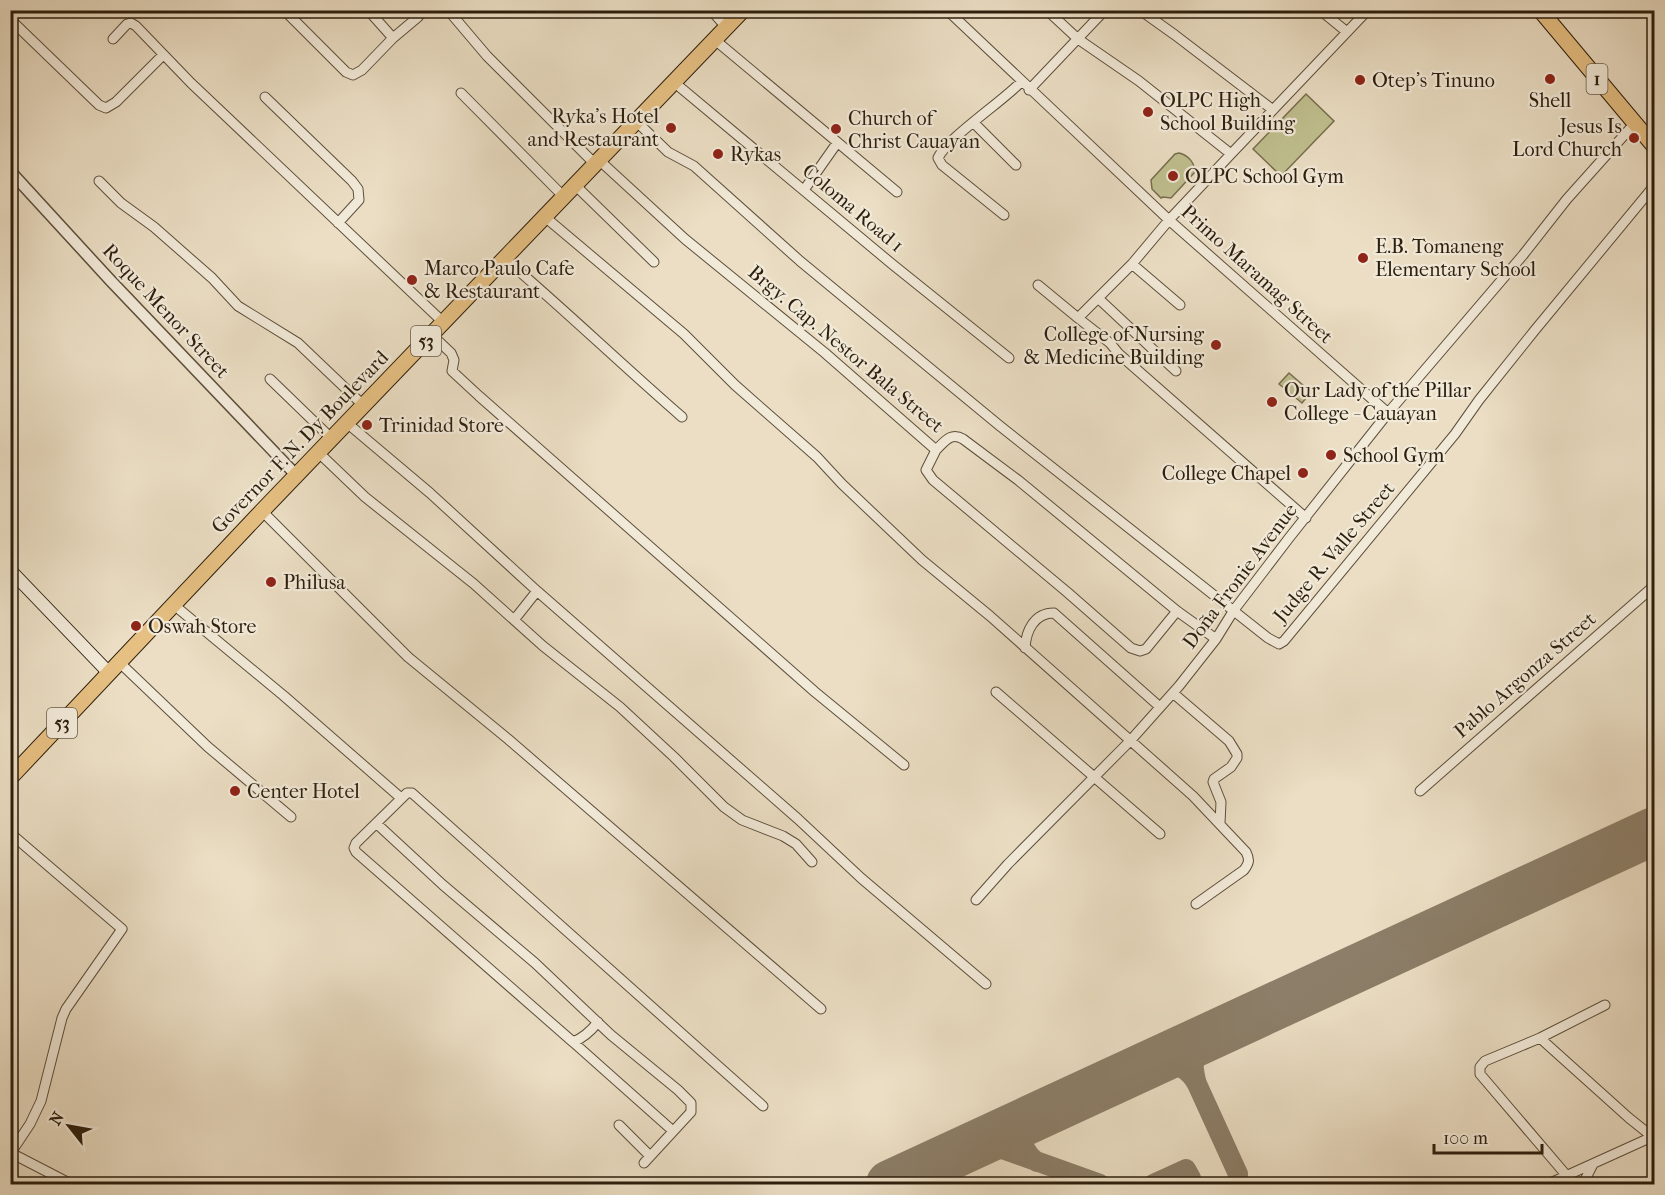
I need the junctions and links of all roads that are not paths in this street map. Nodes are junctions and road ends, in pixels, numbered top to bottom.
1 (284, 10) edge
2 (368, 10) edge
3 (448, 10) edge
4 (711, 10) edge
5 (743, 10) edge
6 (947, 10) edge
7 (1105, 10) edge
8 (1140, 10) edge
9 (1320, 10) edge
10 (1368, 10) edge
11 (1540, 10) edge
12 (417, 13) edge
13 (1050, 13) dead end
14 (13, 22) dead end
15 (727, 28) junction
16 (1347, 32) junction
17 (393, 38) junction
18 (113, 39) dead end
19 (1078, 39) junction
20 (715, 40) junction
21 (163, 55) junction
22 (1021, 82) junction
23 (675, 83) junction
24 (1029, 90) junction
25 (461, 93) dead end
26 (265, 97) dead end
27 (1273, 110) junction
28 (637, 122) junction
29 (974, 123) junction
30 (1635, 123) junction
31 (837, 143) junction
32 (1654, 146) edge
33 (1232, 154) junction
34 (597, 162) junction
35 (1016, 165) dead end
36 (10, 171) edge
37 (99, 181) dead end
38 (575, 185) junction
39 (1654, 186) edge
40 (804, 190) junction
41 (897, 192) dead end
42 (564, 197) junction
43 (1004, 215) dead end
44 (545, 217) junction
45 (1169, 220) junction
46 (338, 223) junction
47 (505, 259) junction
48 (654, 262) dead end
49 (1132, 264) junction
50 (1038, 285) dead end
51 (1099, 299) junction
52 (1180, 305) dead end
53 (1078, 318) junction
54 (444, 323) junction
55 (432, 335) junction
56 (1009, 358) dead end
57 (1176, 371) dead end
58 (270, 380) dead end
59 (364, 406) junction
60 (1388, 413) junction
61 (682, 417) dead end
62 (347, 423) junction
63 (332, 439) junction
64 (936, 450) junction
65 (319, 453) junction
66 (297, 476) junction
67 (262, 511) junction
68 (1306, 518) junction
69 (10, 570) edge
70 (1654, 586) edge
71 (537, 591) junction
72 (174, 605) junction
73 (1234, 610) junction
74 (1177, 611) junction
75 (514, 620) junction
76 (1216, 639) junction
77 (1025, 648) junction
78 (114, 668) junction
79 (996, 692) dead end
80 (1173, 693) junction
81 (1161, 707) junction
82 (1130, 741) junction
83 (904, 765) dead end
84 (12, 776) edge
85 (1094, 776) junction
86 (1420, 792) dead end
87 (401, 798) junction
88 (291, 817) dead end
89 (1220, 823) junction
90 (377, 824) junction
91 (10, 833) edge
92 (1160, 834) dead end
93 (812, 862) dead end
94 (976, 900) dead end
95 (1196, 904) dead end
96 (986, 984) dead end
97 (1605, 1005) dead end
98 (821, 1009) dead end
99 (598, 1022) junction
100 (1540, 1038) junction
101 (573, 1042) junction
102 (763, 1106) dead end
103 (619, 1125) dead end
104 (673, 1131) junction
105 (1654, 1137) edge
106 (11, 1153) edge
107 (1593, 1164) junction
108 (1567, 1176) junction
109 (71, 1185) edge
110 (1548, 1185) edge
111 (1582, 1185) edge

1 - 17 street
2 - 17 street
3 - 34 street, Brgy. Cap. Nestor Bala Street
4 - 15 street
5 - 15 highway, Governor F. N. Dy Boulevard / 53
6 - 22 street, Primo Maramag Street
7 - 19 street
8 - 27 street
9 - 16 street
10 - 16 street
11 - 30 highway, 1
12 - 17 street
13 - 19 street
14 - 21 street
15 - 20 highway, Governor F. N. Dy Boulevard / 53
16 - 27 street
18 - 21 street
19 - 24 street
19 - 33 street
20 - 23 highway, Governor F. N. Dy Boulevard / 53
20 - 31 street
21 - 46 street
22 - 24 street, Primo Maramag Street
22 - 29 street
23 - 28 highway, Governor F. N. Dy Boulevard / 53
23 - 40 street, Coloma Road 1
24 - 45 street, Primo Maramag Street
25 - 42 street
26 - 46 street
27 - 33 street
28 - 34 highway, Governor F. N. Dy Boulevard / 53
28 - 73 street, Judge R. Valle Street
29 - 35 street
29 - 43 street
30 - 32 highway, 1
30 - 60 street, Doña Fronie Avenue
31 - 40 street
31 - 41 street
33 - 45 street
34 - 38 highway, Governor F. N. Dy Boulevard / 53
34 - 64 street, Brgy. Cap. Nestor Bala Street
36 - 66 street, Roque Menor Street
37 - 59 street
38 - 42 highway, Governor F. N. Dy Boulevard / 53
38 - 48 street
39 - 73 street, Judge R. Valle Street
40 - 56 street, Coloma Road 1
42 - 44 highway, Governor F. N. Dy Boulevard / 53
44 - 47 highway, Governor F. N. Dy Boulevard / 53
44 - 77 street
45 - 49 street
45 - 60 street, Primo Maramag Street
46 - 54 street
47 - 54 highway, Governor F. N. Dy Boulevard / 53
47 - 61 street
49 - 51 street
49 - 52 street
50 - 53 street
51 - 53 street
51 - 57 street
53 - 68 street
54 - 55 highway, Governor F. N. Dy Boulevard / 53
55 - 59 highway, Governor F. N. Dy Boulevard / 53
55 - 83 street
58 - 63 street
59 - 62 highway, Governor F. N. Dy Boulevard / 53
60 - 68 street, Doña Fronie Avenue
62 - 63 highway, Governor F. N. Dy Boulevard / 53
62 - 71 street
63 - 65 highway, Governor F. N. Dy Boulevard / 53
64 - 74 street, Brgy. Cap. Nestor Bala Street
64 - 74 street
65 - 66 highway, Governor F. N. Dy Boulevard / 53
65 - 75 street
66 - 67 highway, Governor F. N. Dy Boulevard / 53
67 - 72 highway, Governor F. N. Dy Boulevard / 53
67 - 98 street
68 - 73 street, Doña Fronie Avenue
69 - 78 main road
70 - 86 street, Pablo Argonza Street
71 - 75 street
71 - 96 street
72 - 78 highway, Governor F. N. Dy Boulevard / 53
72 - 87 street
73 - 76 street, Doña Fronie Avenue
74 - 76 street, Brgy. Cap. Nestor Bala Street
75 - 93 street
76 - 80 street, Doña Fronie Avenue
77 - 81 street
77 - 82 street
78 - 84 highway, Governor F. N. Dy Boulevard / 53
78 - 88 street
79 - 85 street
80 - 81 street, Doña Fronie Avenue
80 - 89 street
81 - 82 street, Doña Fronie Avenue
82 - 85 street, Doña Fronie Avenue
82 - 89 street
85 - 92 street
85 - 94 street, Doña Fronie Avenue
87 - 90 street
87 - 102 street
89 - 95 street
90 - 99 street
90 - 101 street
91 - 106 street
97 - 100 street
99 - 101 street
99 - 104 street
100 - 105 street
100 - 108 street
101 - 104 street
103 - 104 street
105 - 107 street
106 - 109 street
107 - 108 street
107 - 111 street
108 - 110 street

